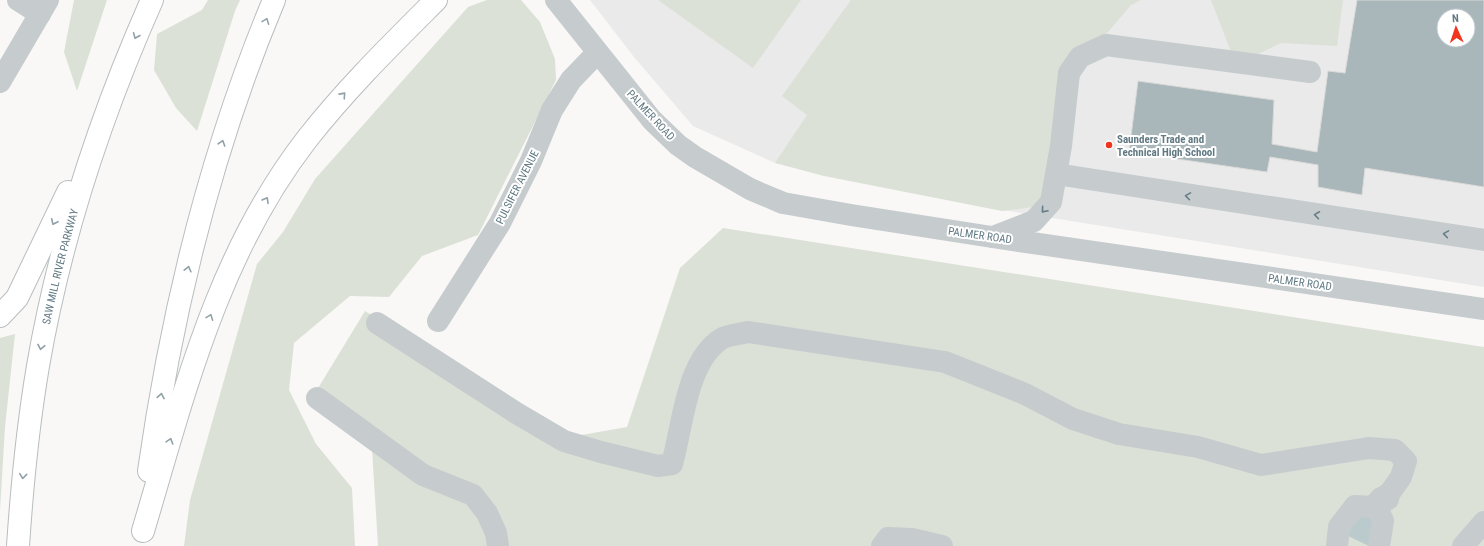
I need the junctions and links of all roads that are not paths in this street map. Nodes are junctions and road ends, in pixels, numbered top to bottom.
1 (18, 0) edge
2 (152, 0) edge
3 (274, 0) edge
4 (436, 0) edge
5 (556, 0) edge
6 (44, 7) edge
7 (597, 53) junction
8 (1310, 72) dead end
9 (0, 82) edge
10 (106, 111) junction
11 (1056, 174) junction
12 (992, 238) junction
13 (1484, 240) edge
14 (1484, 309) edge
15 (0, 316) edge
16 (438, 321) dead end
17 (377, 323) dead end
18 (317, 398) dead end
19 (1389, 494) junction
20 (1484, 522) edge
21 (142, 539) edge
22 (18, 546) edge
23 (498, 546) edge
24 (882, 546) edge
25 (942, 546) edge
26 (1337, 546) edge
27 (1379, 546) edge
28 (1463, 546) edge

1 - 6 street
2 -> 10 highway, SAW MILL RIVER PARKWAY
21 -> 3 highway
21 -> 4 highway
5 - 7 street, PALMER ROAD
6 - 9 street
7 - 12 street, PALMER ROAD
7 - 16 street, PULSIFER AVENUE
8 - 11 street
10 -> 15 highway
10 -> 22 highway, SAW MILL RIVER PARKWAY
11 -> 12 street
13 -> 11 street
12 - 14 street, PALMER ROAD
17 - 19 street
18 - 23 street
19 - 26 street
19 - 27 street
20 - 28 street
24 - 25 street

